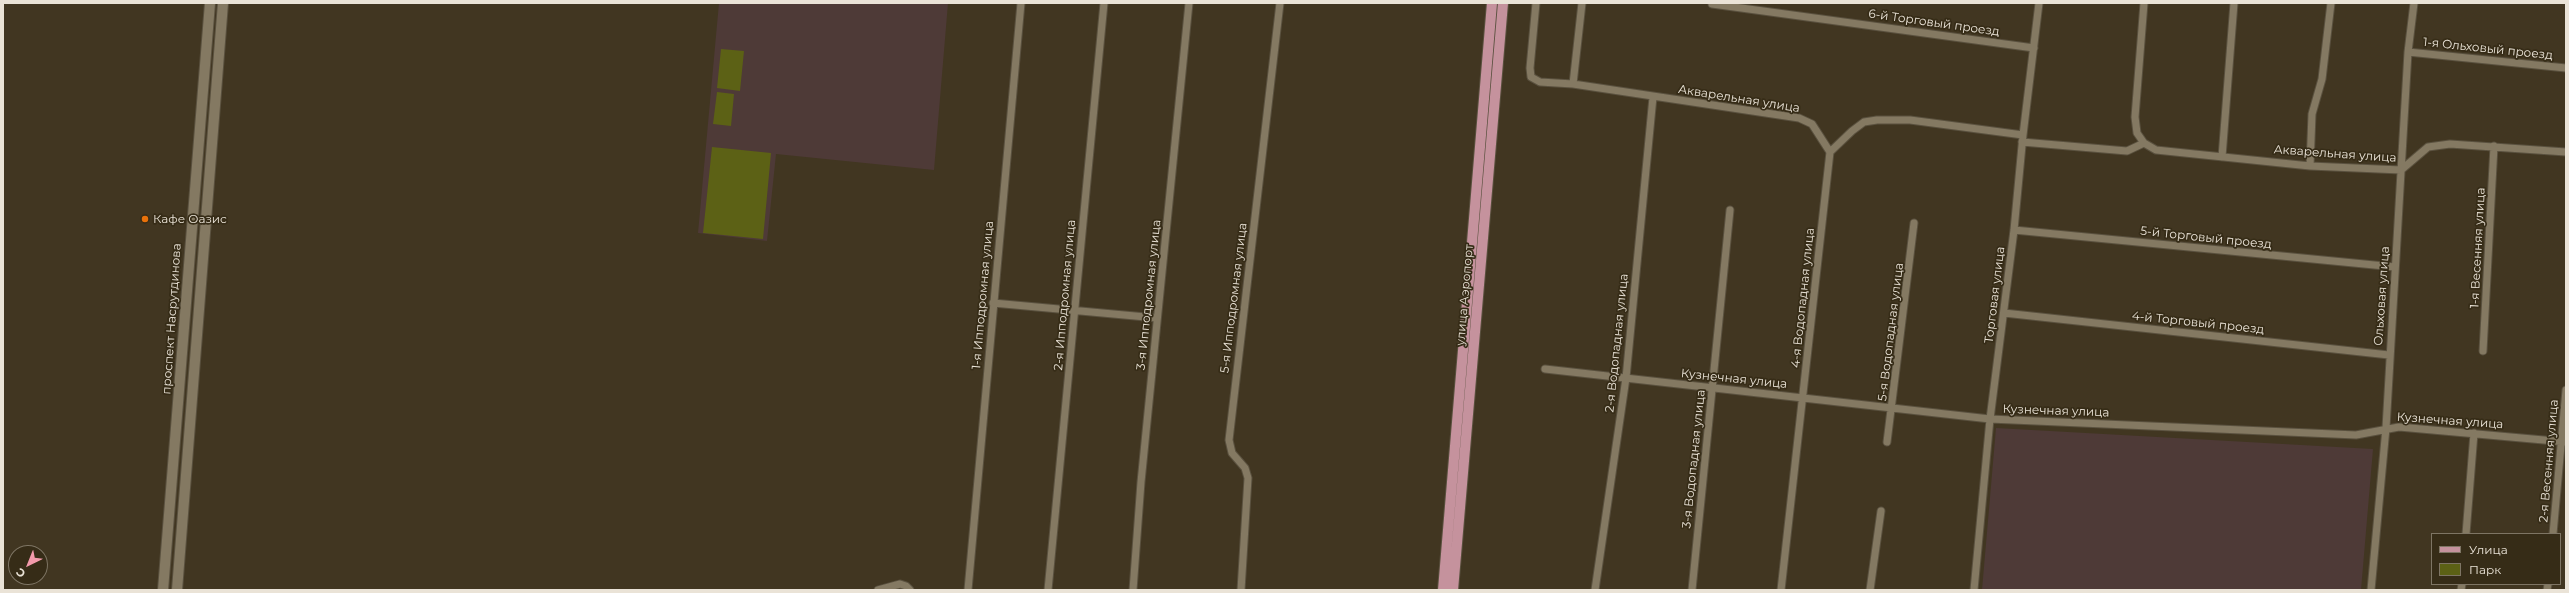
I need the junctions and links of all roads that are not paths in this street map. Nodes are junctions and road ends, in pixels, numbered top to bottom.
1 (210, 3) edge
2 (222, 3) edge
3 (1021, 3) edge
4 (1104, 3) edge
5 (1189, 3) edge
6 (1280, 3) edge
7 (1492, 3) edge
8 (1503, 3) edge
9 (1536, 3) edge
10 (1582, 3) edge
11 (2039, 3) edge
12 (2144, 3) edge
13 (2234, 3) edge
14 (2331, 3) edge
15 (2414, 3) edge
16 (1712, 4) edge
17 (2034, 48) junction
18 (2408, 52) junction
19 (2566, 68) edge
20 (1573, 84) junction
21 (1653, 97) junction
22 (2022, 138) junction
23 (2144, 143) junction
24 (2494, 146) junction
25 (1830, 152) junction
26 (2566, 152) edge
27 (2222, 157) junction
28 (2310, 166) junction
29 (2401, 170) junction
30 (1730, 210) dead end
31 (1914, 223) dead end
32 (2014, 230) junction
33 (2395, 268) junction
34 (993, 303) junction
35 (1075, 310) junction
36 (2004, 313) junction
37 (1157, 318) junction
38 (2483, 351) dead end
39 (2389, 355) junction
40 (1545, 369) dead end
41 (1626, 378) junction
42 (1713, 387) junction
43 (2566, 390) edge
44 (1804, 398) junction
45 (1893, 408) junction
46 (1990, 419) junction
47 (2386, 428) junction
48 (2474, 433) junction
49 (1887, 442) dead end
50 (2564, 442) edge
51 (1881, 511) dead end
52 (2466, 533) edge
53 (2553, 533) edge
54 (164, 590) edge
55 (177, 590) edge
56 (878, 590) edge
57 (910, 590) edge
58 (968, 590) edge
59 (1048, 590) edge
60 (1133, 590) edge
61 (1241, 590) edge
62 (1443, 590) edge
63 (1454, 590) edge
64 (1595, 590) edge
65 (1692, 590) edge
66 (1781, 590) edge
67 (1870, 590) edge
68 (1974, 590) edge
69 (2371, 590) edge

1 - 54 main road, проспект Насрутдинова
2 - 55 main road
3 - 34 street, 1-я Ипподромная улица
4 - 35 street, 2-я Ипподромная улица
5 - 37 street, 3-я Ипподромная улица
6 - 61 street, 5-я Ипподромная улица
7 - 62 main road, улица Аэропорт
8 - 63 main road, улица Аэропорт
9 - 20 street, Акварельная улица
10 - 20 street
11 - 17 street, Торговая улица
12 - 23 street
13 - 27 street
14 - 28 street
15 - 18 street, Ольховая улица
16 - 17 street, 6-й Торговый проезд
17 - 22 street, Торговая улица
18 - 19 street, 1-я Ольховый проезд
18 - 29 street, Ольховая улица
20 - 21 street, Акварельная улица
21 - 25 street, Акварельная улица
21 - 41 street, 2-я Водопадная улица
22 - 23 street
22 - 25 street
22 - 32 street, Торговая улица
23 - 27 street, Акварельная улица
24 - 26 street, Акварельная улица
24 - 29 street, Акварельная улица
24 - 38 street, 1-я Весенняя улица
25 - 44 street, 4-я Водопадная улица
27 - 28 street, Акварельная улица
28 - 29 street, Акварельная улица
29 - 33 street, Ольховая улица
30 - 42 street, 3-я Водопадная улица
31 - 45 street, 5-я Водопадная улица
32 - 33 street, 5-й Торговый проезд
32 - 36 street, Торговая улица
33 - 39 street, Ольховая улица
34 - 35 street
34 - 58 street, 1-я Ипподромная улица
35 - 37 street
35 - 59 street, 2-я Ипподромная улица
36 - 39 street, 4-й Торговый проезд
36 - 46 street, Торговая улица
37 - 60 street, 3-я Ипподромная улица
39 - 47 street, Ольховая улица
40 - 41 street, Кузнечная улица
41 - 42 street, Кузнечная улица
41 - 64 street, 2-я Водопадная улица
42 - 44 street, Кузнечная улица
42 - 65 street, 3-я Водопадная улица
43 - 50 street, 2-я Весенняя улица
44 - 45 street, Кузнечная улица
44 - 66 street, 4-я Водопадная улица
45 - 46 street, Кузнечная улица
45 - 49 street, 5-я Водопадная улица
46 - 47 street, Кузнечная улица
46 - 68 street, Торговая улица
47 - 48 street, Кузнечная улица
47 - 69 street, Ольховая улица
48 - 50 street, Кузнечная улица
48 - 52 street
50 - 53 street, 2-я Весенняя улица
51 - 67 street
56 - 57 street

